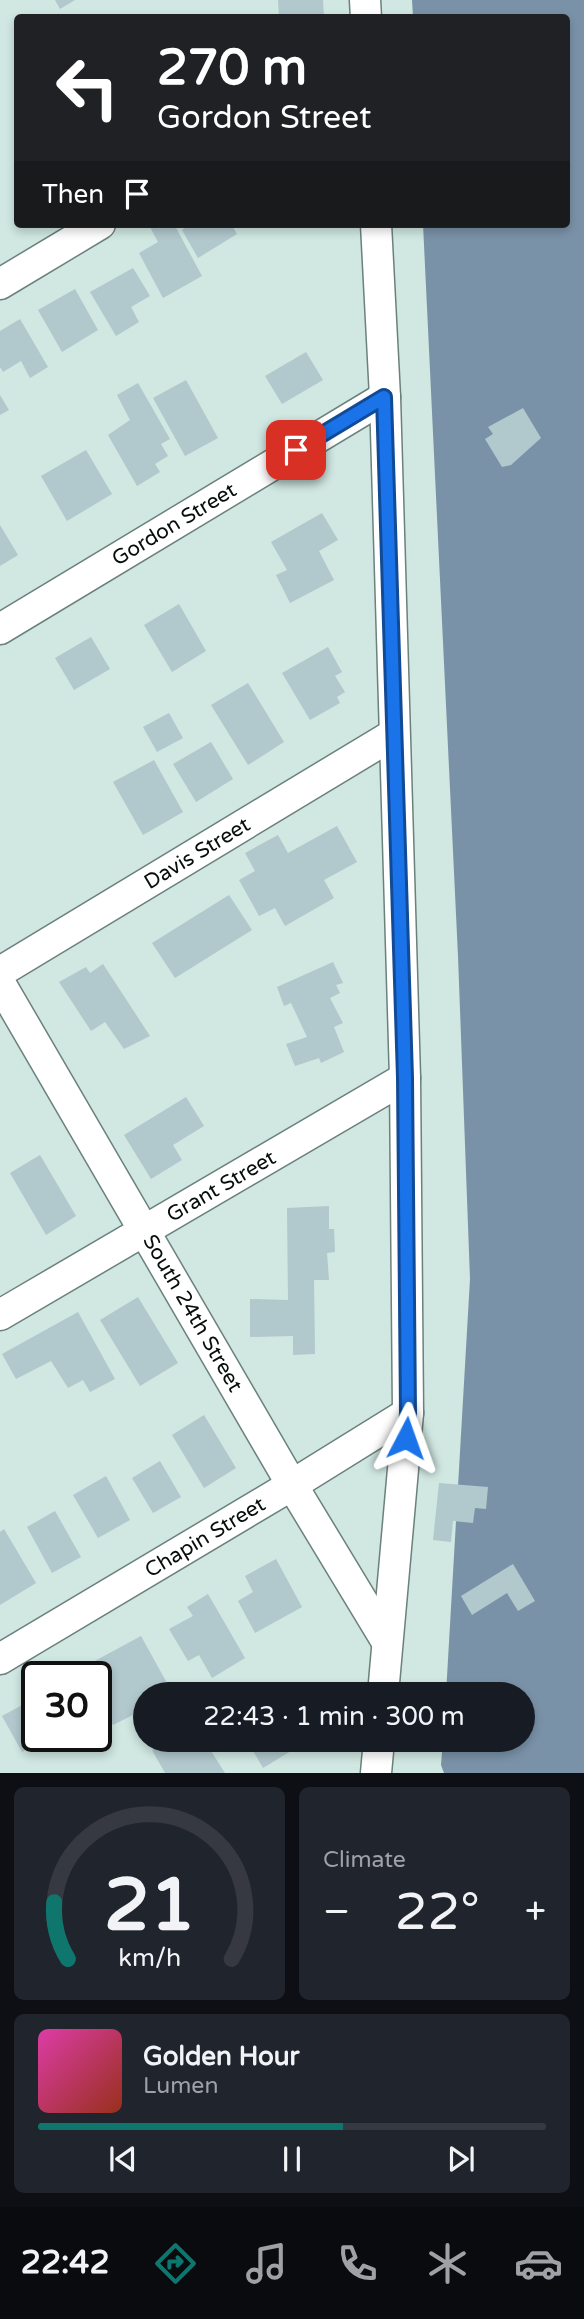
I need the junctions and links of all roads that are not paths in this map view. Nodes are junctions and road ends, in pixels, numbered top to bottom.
1 (93, 228) edge
2 (376, 228) edge
3 (0, 284) edge
4 (384, 397) junction
5 (0, 629) edge
6 (394, 734) junction
7 (0, 972) edge
8 (0, 983) edge
9 (405, 1078) junction
10 (146, 1230) junction
11 (0, 1315) edge
12 (408, 1413) junction
13 (292, 1485) junction
14 (387, 1642) junction
15 (0, 1659) edge
16 (384, 1682) edge
17 (378, 1752) edge
18 (376, 1773) edge

1 - 3 street
2 - 4 street
4 - 5 street, Gordon Street
4 - 6 street
6 - 7 street, Davis Street
6 - 9 street
8 - 10 street, South 24th Street
9 - 10 street, Grant Street
9 - 12 street
10 - 11 street, Grant Street
10 - 13 street, South 24th Street
12 - 13 street, Chapin Street
12 - 14 street
13 - 14 street, South 24th Street
13 - 15 street, Chapin Street
14 - 16 street
17 - 18 street

